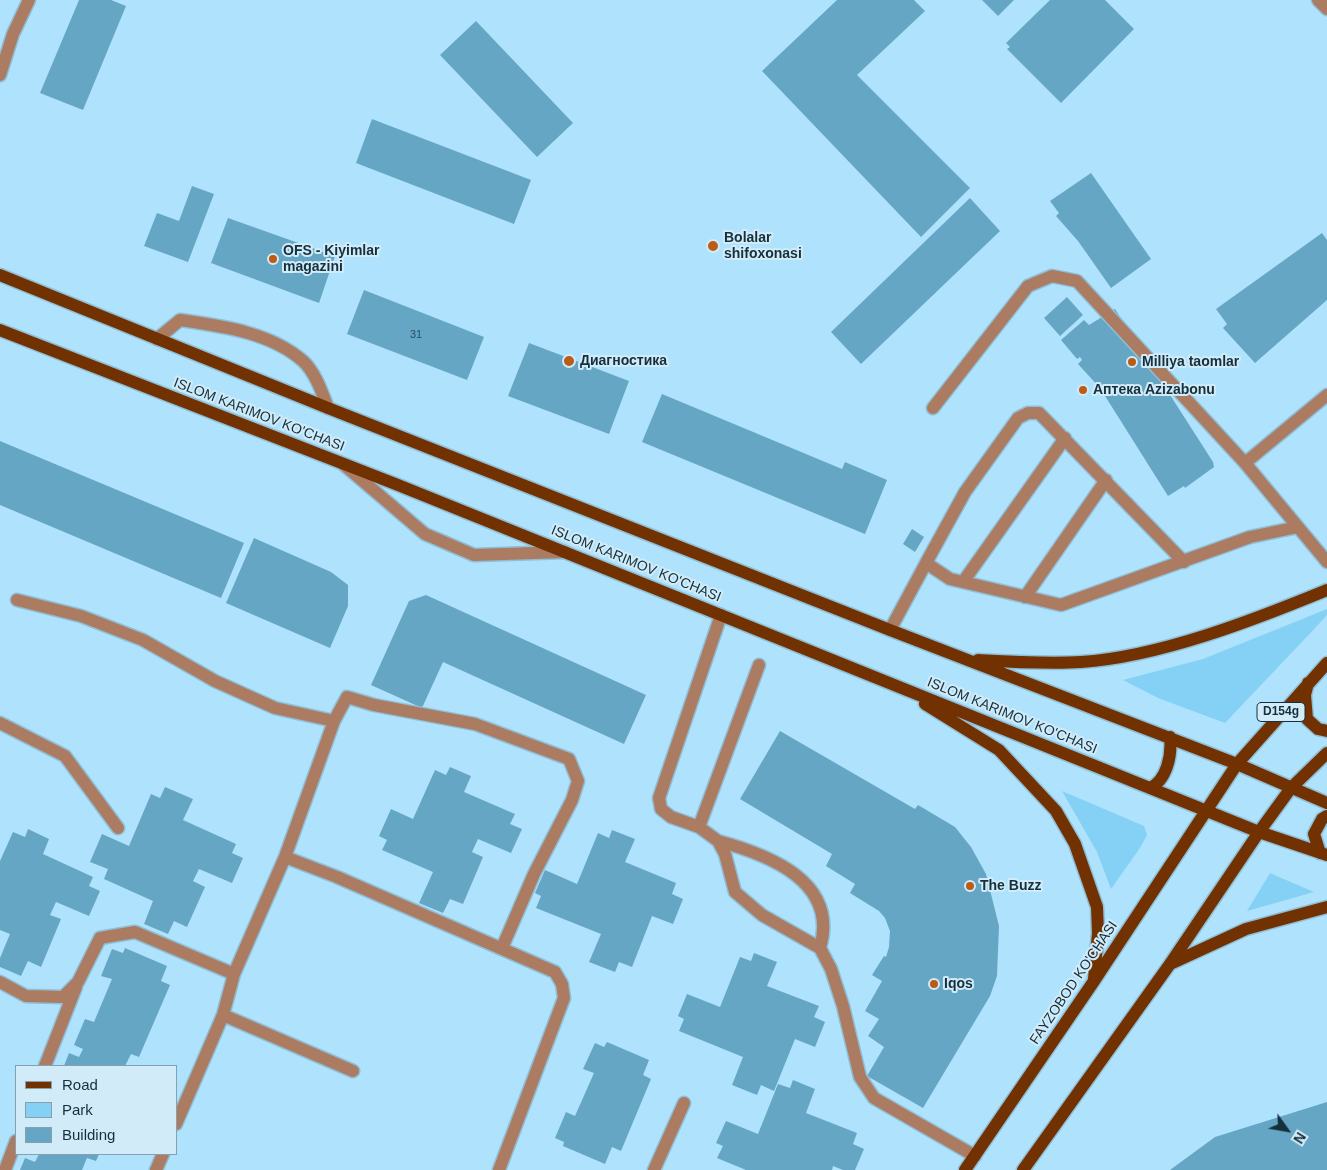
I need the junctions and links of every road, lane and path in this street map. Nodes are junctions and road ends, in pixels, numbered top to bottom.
1 (29, 0) edge
2 (1318, 0) edge
3 (1327, 9) edge
4 (0, 75) edge
5 (0, 274) edge
6 (0, 330) edge
7 (157, 339) junction
8 (1327, 395) edge
9 (328, 408) junction
10 (933, 408) dead end
11 (1066, 438) junction
12 (341, 462) junction
13 (1245, 463) junction
14 (1106, 480) junction
15 (1298, 527) junction
16 (565, 552) junction
17 (1184, 562) junction
18 (1327, 562) edge
19 (926, 563) junction
20 (963, 582) junction
21 (1327, 590) edge
22 (1025, 596) junction
23 (17, 600) dead end
24 (721, 615) junction
25 (890, 630) junction
26 (965, 659) junction
27 (1327, 663) edge
28 (758, 665) dead end
29 (1309, 681) junction
30 (893, 684) junction
31 (334, 721) junction
32 (0, 723) edge
33 (1327, 731) edge
34 (1170, 737) junction
35 (1327, 753) edge
36 (1236, 764) junction
37 (1150, 788) junction
38 (1291, 788) junction
39 (1327, 803) edge
40 (1207, 811) junction
41 (1327, 816) edge
42 (118, 828) dead end
43 (699, 828) junction
44 (1259, 832) junction
45 (718, 840) junction
46 (1323, 854) edge
47 (285, 857) junction
48 (1327, 907) edge
49 (502, 948) junction
50 (820, 948) junction
51 (1170, 964) junction
52 (234, 974) junction
53 (1094, 981) junction
54 (0, 982) edge
55 (78, 982) junction
56 (223, 1015) junction
57 (45, 1065) edge
58 (353, 1071) dead end
59 (684, 1103) dead end
60 (178, 1119) edge
61 (15, 1144) edge
62 (163, 1155) edge
63 (975, 1156) junction
64 (5, 1170) edge
65 (156, 1170) edge
66 (499, 1170) edge
67 (654, 1170) edge
68 (965, 1170) edge
69 (1023, 1170) edge

1 - 4 street
2 - 3 street
5 - 7 main road
6 - 12 main road, ISLOM KARIMOV KO'CHASI
7 - 9 main road
7 - 9 street
8 - 13 street
9 - 25 main road
10 - 13 street
11 - 14 street
11 - 19 street
11 - 20 street
12 - 16 main road, ISLOM KARIMOV KO'CHASI
12 - 16 street
13 - 15 street
14 - 17 street
14 - 22 street
15 - 17 street
15 - 18 street
16 - 24 main road, ISLOM KARIMOV KO'CHASI
17 - 22 street
19 - 20 street
19 - 25 street
20 - 22 street
21 - 26 main road
23 - 31 street
24 - 30 main road, ISLOM KARIMOV KO'CHASI
24 - 43 street
25 - 26 main road
26 - 34 main road
27 - 29 main road, D154g
28 - 43 street
29 - 33 main road
29 - 36 main road, D154g
30 - 37 main road, ISLOM KARIMOV KO'CHASI
30 - 53 main road
31 - 47 street
31 - 49 street
32 - 42 street
34 - 36 main road
34 - 37 main road
35 - 38 main road
36 - 38 main road
36 - 40 main road, D154g
37 - 40 main road, ISLOM KARIMOV KO'CHASI
38 - 39 main road
38 - 44 main road
40 - 44 main road, ISLOM KARIMOV KO'CHASI
40 - 53 main road, FAYZOBOD KO'CHASI
41 - 46 main road
43 - 45 street
44 - 46 main road, ISLOM KARIMOV KO'CHASI
44 - 51 main road
45 - 50 street
45 - 50 street
47 - 49 street
47 - 52 street
48 - 51 main road
49 - 66 street
50 - 63 street
51 - 69 main road
52 - 55 street
52 - 56 street
53 - 63 main road, FAYZOBOD KO'CHASI
54 - 55 street
55 - 57 street
56 - 58 street
56 - 60 street
59 - 67 street
61 - 64 street
62 - 65 street
63 - 68 main road, FAYZOBOD KO'CHASI

